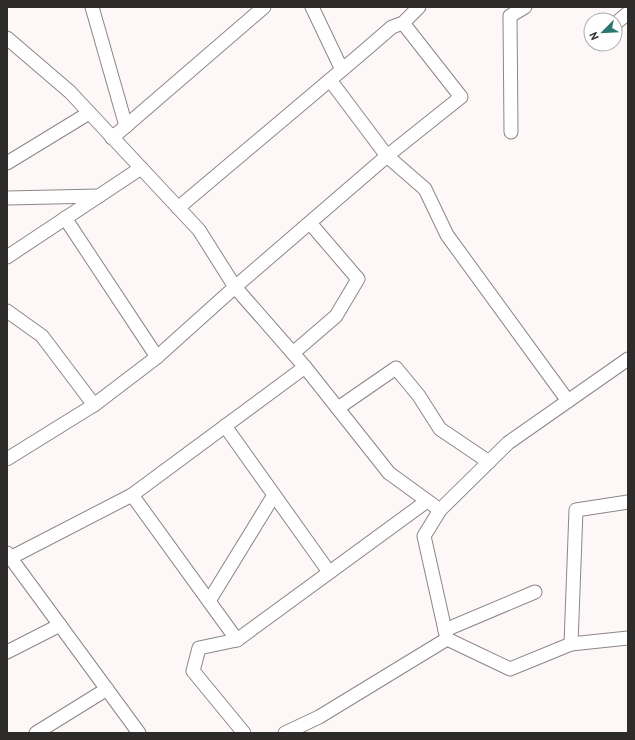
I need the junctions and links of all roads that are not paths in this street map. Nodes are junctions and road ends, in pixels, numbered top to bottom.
1 (92, 7) edge
2 (264, 7) edge
3 (312, 7) edge
4 (420, 7) edge
5 (524, 7) edge
6 (403, 23) junction
7 (7, 38) edge
8 (342, 70) junction
9 (330, 80) junction
10 (89, 113) junction
11 (126, 126) junction
12 (510, 132) dead end
13 (112, 138) junction
14 (387, 156) junction
15 (7, 163) edge
16 (141, 168) junction
17 (100, 196) junction
18 (7, 198) edge
19 (178, 208) junction
20 (66, 218) junction
21 (310, 222) junction
22 (7, 256) edge
23 (235, 287) junction
24 (7, 311) edge
25 (293, 353) junction
26 (157, 357) junction
27 (628, 359) edge
28 (305, 367) junction
29 (568, 401) junction
30 (94, 405) junction
31 (338, 408) junction
32 (225, 426) junction
33 (7, 459) edge
34 (489, 462) junction
35 (132, 495) junction
36 (274, 495) junction
37 (427, 501) junction
38 (628, 502) edge
39 (440, 510) junction
40 (9, 556) edge
41 (329, 572) junction
42 (535, 592) dead end
43 (209, 601) junction
44 (60, 625) junction
45 (446, 634) junction
46 (628, 638) edge
47 (238, 640) junction
48 (571, 644) junction
49 (7, 652) edge
50 (107, 689) junction
51 (36, 733) edge
52 (139, 733) edge
53 (244, 733) edge
54 (285, 733) edge

1 - 11 street
2 - 11 street
3 - 8 street
4 - 6 street
5 - 12 street
6 - 8 street
6 - 14 street
7 - 10 street
8 - 9 street
9 - 14 street
9 - 19 street
10 - 13 street
10 - 15 street
11 - 13 street
13 - 16 street
14 - 21 street
14 - 29 street
16 - 17 street
16 - 19 street
17 - 18 street
17 - 20 street
19 - 23 street
20 - 22 street
20 - 26 street
21 - 23 street
21 - 25 street
23 - 25 street
23 - 26 street
24 - 30 street
25 - 28 street
26 - 30 street
27 - 29 street
28 - 31 street
28 - 32 street
29 - 34 street
30 - 33 street
31 - 34 street
31 - 37 street
32 - 35 street
32 - 36 street
34 - 39 street
35 - 40 street
35 - 43 street
36 - 41 street
36 - 43 street
37 - 39 street
37 - 41 street
38 - 48 street
39 - 45 street
40 - 44 street
41 - 47 street
42 - 45 street
43 - 47 street
44 - 49 street
44 - 50 street
45 - 48 street
45 - 54 street
46 - 48 street
47 - 53 street
50 - 51 street
50 - 52 street

